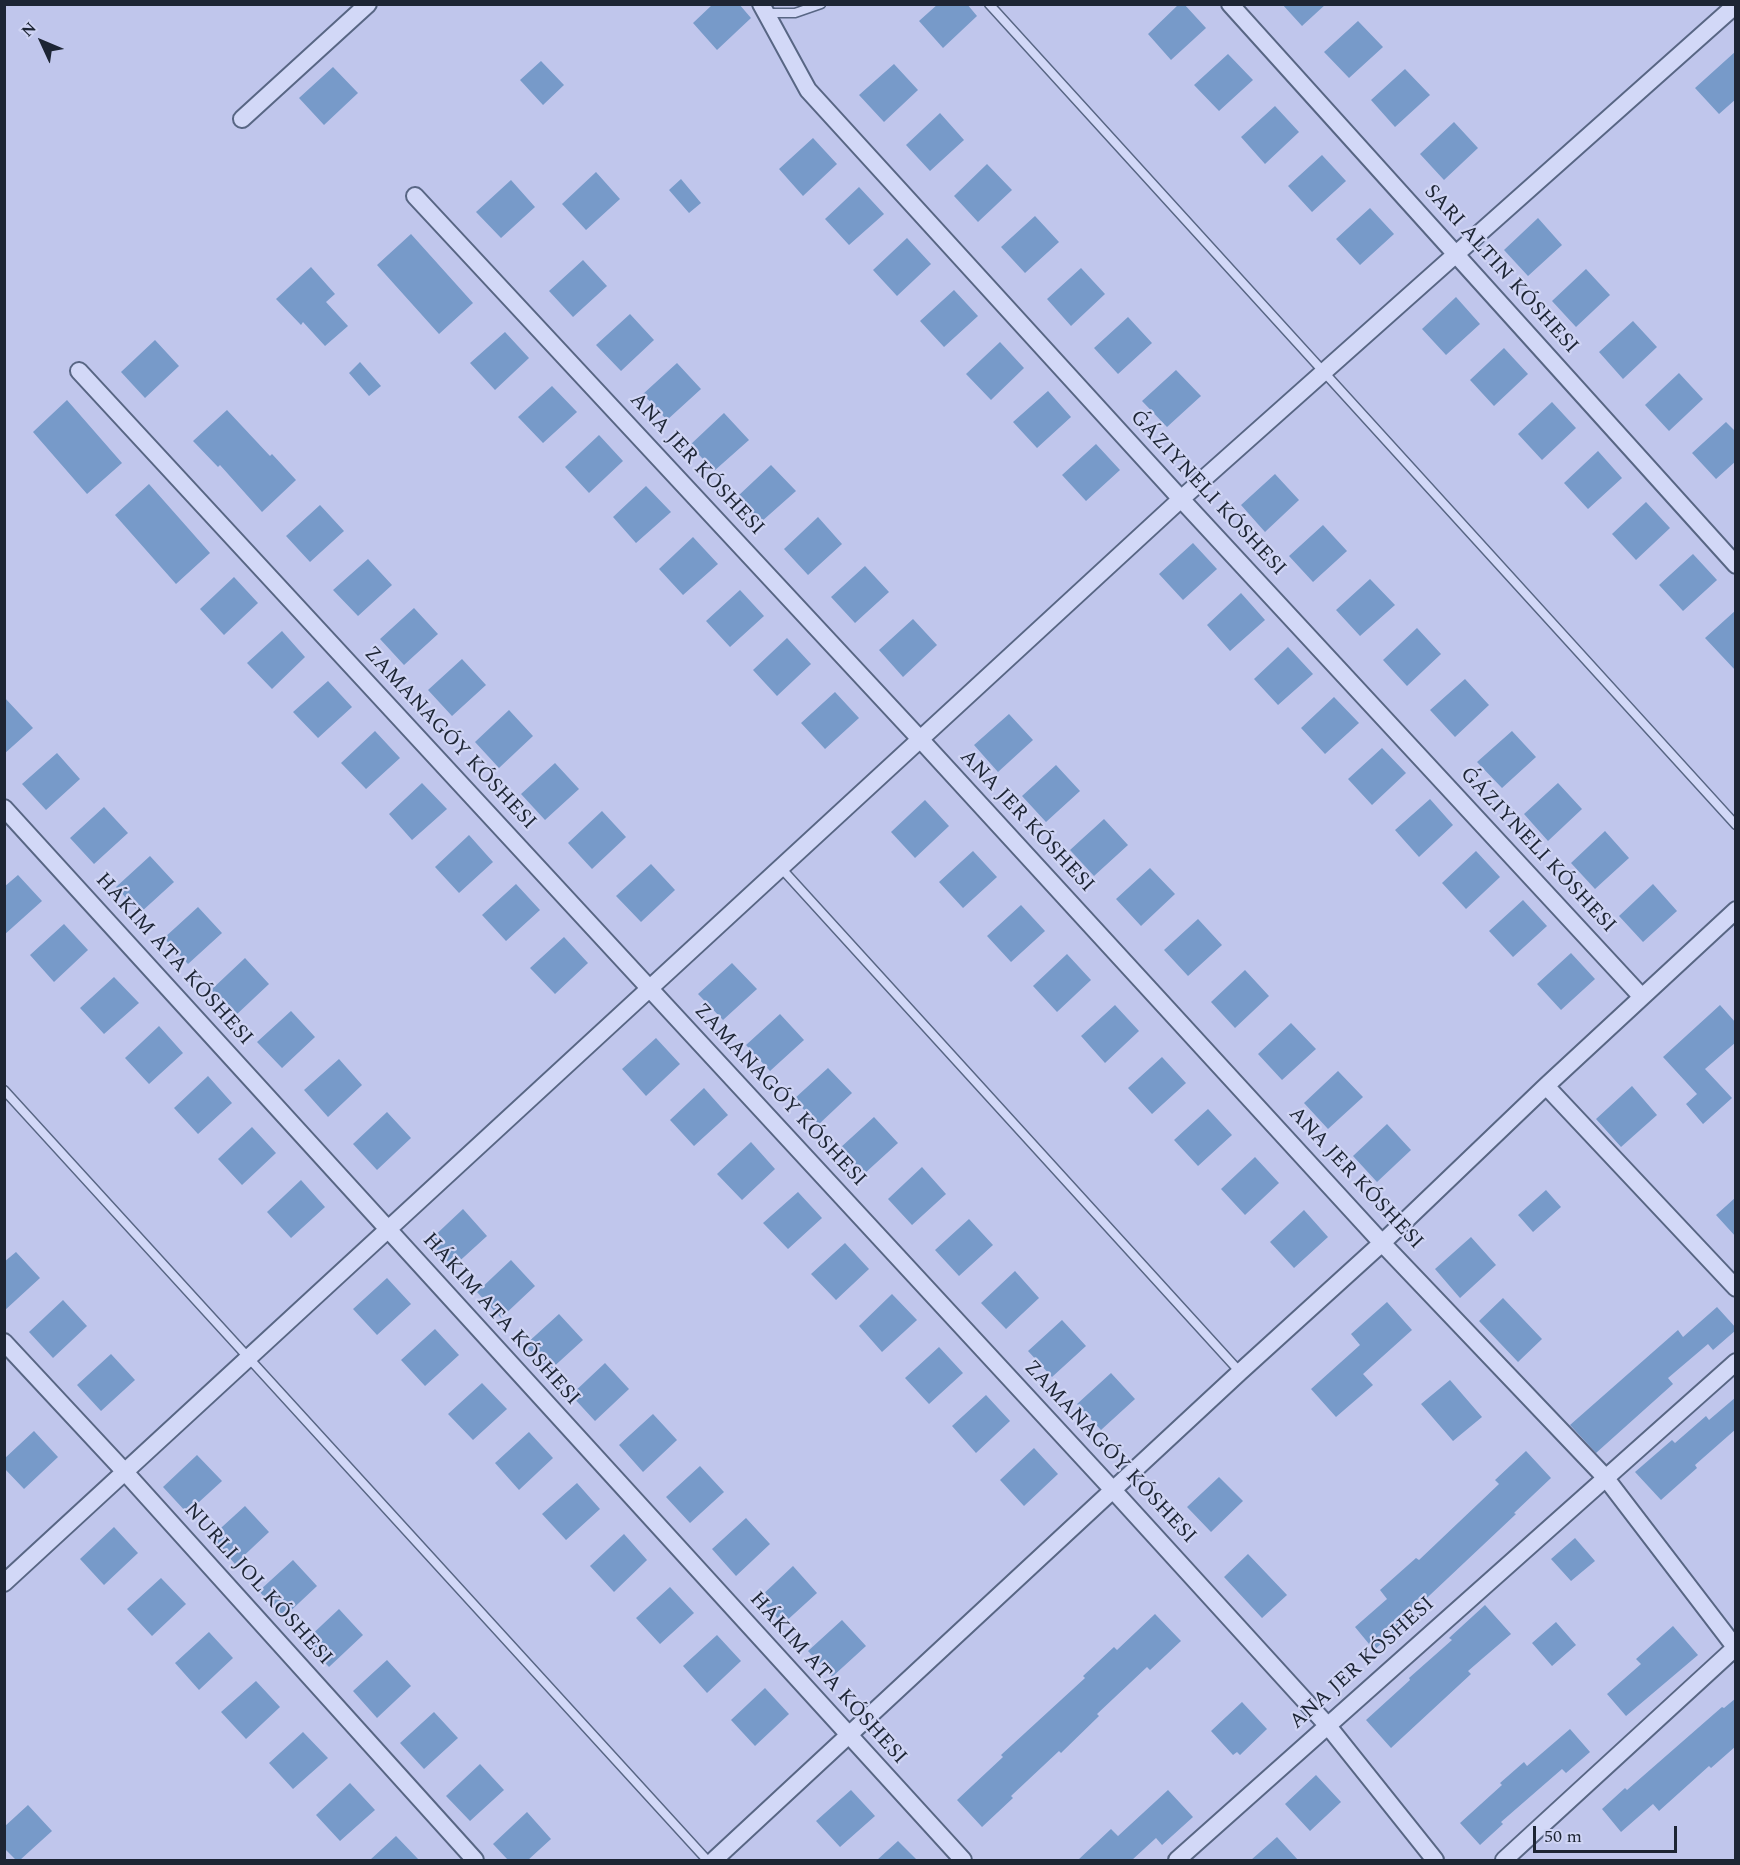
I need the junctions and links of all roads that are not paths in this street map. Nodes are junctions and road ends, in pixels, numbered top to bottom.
1 (368, 4) edge
2 (820, 4) edge
3 (989, 4) edge
4 (1230, 4) edge
5 (764, 9) edge
6 (1729, 11) edge
7 (242, 119) dead end
8 (415, 196) dead end
9 (1455, 254) junction
10 (79, 371) dead end
11 (1323, 372) junction
12 (1181, 499) junction
13 (1736, 565) edge
14 (920, 739) junction
15 (4, 808) edge
16 (1736, 825) edge
17 (781, 868) junction
18 (1736, 910) edge
19 (649, 989) junction
20 (1642, 998) junction
21 (1546, 1086) junction
22 (4, 1090) edge
23 (387, 1230) junction
24 (1382, 1243) junction
25 (1736, 1288) edge
26 (4, 1342) edge
27 (249, 1358) junction
28 (1736, 1362) edge
29 (1240, 1372) junction
30 (125, 1472) junction
31 (1605, 1477) junction
32 (1113, 1490) junction
33 (4, 1583) edge
34 (1735, 1647) edge
35 (1328, 1725) junction
36 (848, 1736) junction
37 (475, 1860) edge
38 (707, 1860) edge
39 (714, 1860) edge
40 (963, 1860) edge
41 (1177, 1860) edge
42 (1435, 1860) edge
43 (1504, 1860) edge

1 - 7 street
2 - 5 lane
3 - 11 lane
4 - 9 street
5 - 12 street, ǴÁZIYNELI KÓSHESI
6 - 9 street
8 - 14 street, ANA JER KÓSHESI
9 - 11 street
9 - 13 street
10 - 19 street, ZAMANAGÓY KÓSHESI
11 - 12 street
11 - 16 lane
12 - 14 street
12 - 20 street, ǴÁZIYNELI KÓSHESI
14 - 17 street
14 - 24 street, ANA JER KÓSHESI
15 - 23 street, HÁKIM ATA KÓSHESI
17 - 19 street
17 - 29 lane
18 - 20 street
19 - 23 street
19 - 32 street, ZAMANAGÓY KÓSHESI
20 - 21 street
21 - 24 street
21 - 25 street
22 - 27 lane
23 - 27 street
23 - 36 street, HÁKIM ATA KÓSHESI
24 - 29 street
24 - 31 street, ANA JER KÓSHESI
26 - 30 street
27 - 30 street
27 - 38 lane
28 - 31 street, ANA JER KÓSHESI
29 - 32 street
30 - 33 street
30 - 37 street
31 - 34 street, ANA JER KÓSHESI
31 - 35 street, ANA JER KÓSHESI
32 - 35 street, ZAMANAGÓY KÓSHESI
32 - 36 street
34 - 43 street
35 - 41 street, ANA JER KÓSHESI
35 - 42 street, ZAMANAGÓY KÓSHESI
36 - 39 street
36 - 40 street, HÁKIM ATA KÓSHESI

